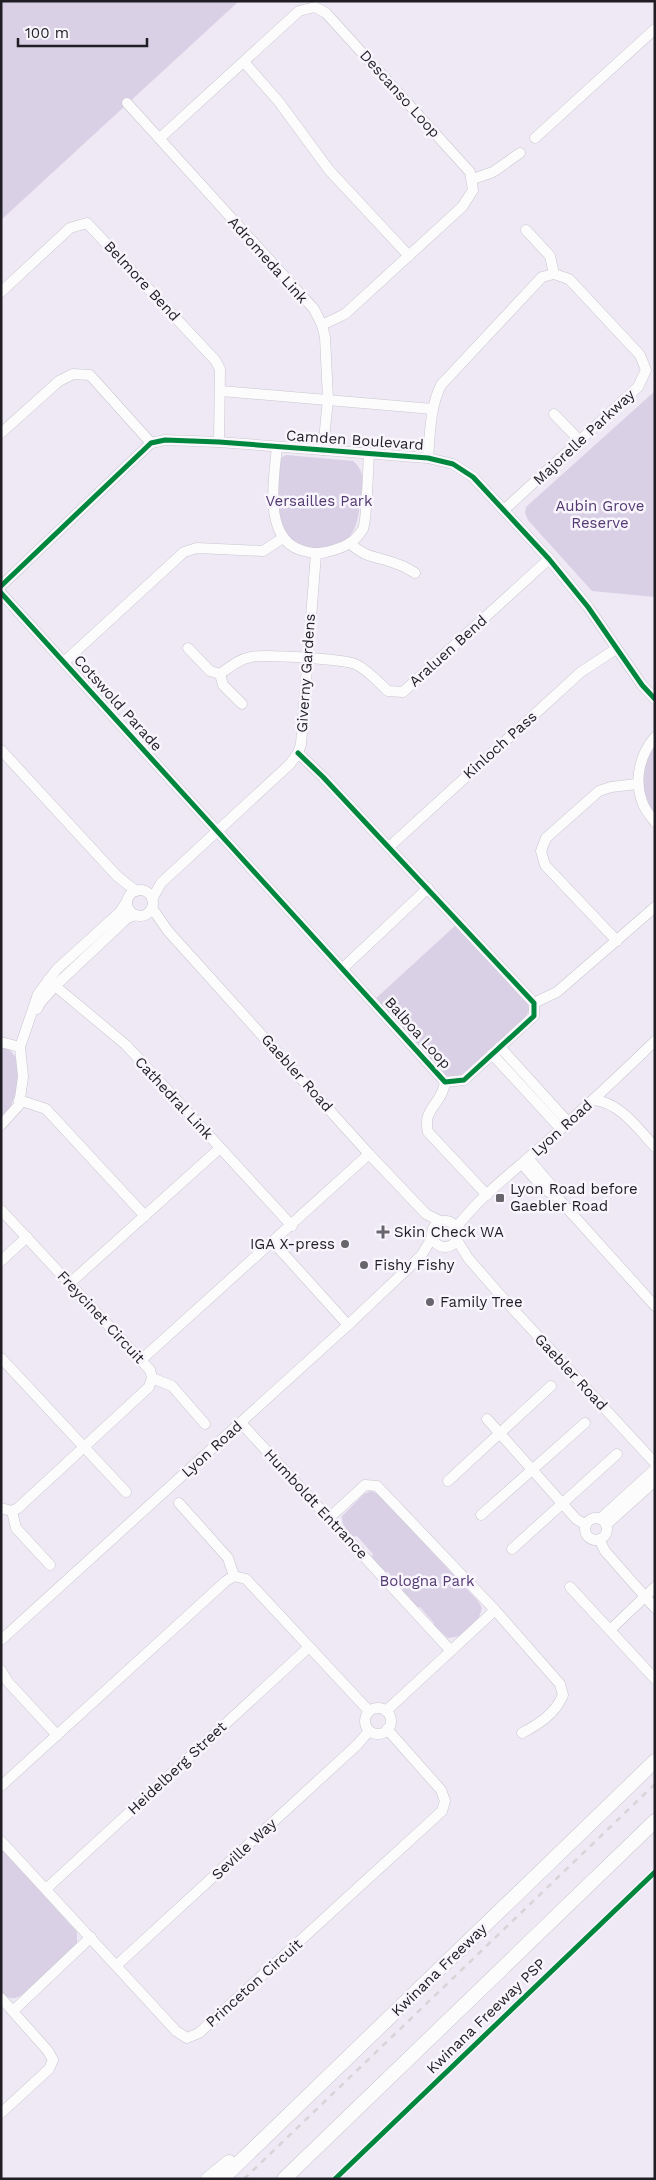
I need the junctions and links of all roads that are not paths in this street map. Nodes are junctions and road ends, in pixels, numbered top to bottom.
1 (309, 4) edge
2 (655, 28) edge
3 (244, 62) junction
4 (127, 103) dead end
5 (160, 138) junction
6 (535, 138) dead end
7 (520, 153) dead end
8 (473, 179) junction
9 (526, 230) dead end
10 (409, 256) junction
11 (554, 274) junction
12 (1, 292) edge
13 (322, 325) junction
14 (220, 391) junction
15 (328, 399) junction
16 (433, 409) junction
17 (554, 414) dead end
18 (1, 433) edge
19 (580, 441) junction
20 (220, 442) junction
21 (151, 443) junction
22 (277, 447) junction
23 (322, 450) junction
24 (369, 453) junction
25 (428, 458) junction
26 (504, 510) junction
27 (283, 538) junction
28 (350, 543) junction
29 (316, 554) junction
30 (548, 559) junction
31 (416, 573) dead end
32 (1, 586) edge
33 (1, 593) edge
34 (188, 648) dead end
35 (616, 649) junction
36 (307, 658) junction
37 (64, 662) junction
38 (220, 674) junction
39 (655, 699) edge
40 (242, 704) dead end
41 (655, 737) edge
42 (1, 750) edge
43 (298, 754) junction
44 (637, 784) junction
45 (655, 822) edge
46 (217, 831) junction
47 (389, 847) junction
48 (161, 883) junction
49 (428, 888) junction
50 (133, 895) junction
51 (655, 907) edge
52 (146, 909) junction
53 (617, 941) junction
54 (342, 969) junction
55 (52, 983) junction
56 (534, 1003) junction
57 (1, 1042) edge
58 (655, 1042) edge
59 (21, 1043) junction
60 (500, 1047) junction
61 (492, 1054) junction
62 (446, 1082) junction
63 (612, 1082) junction
64 (19, 1100) junction
65 (594, 1100) junction
66 (623, 1114) junction
67 (1, 1126) edge
68 (564, 1126) junction
69 (655, 1147) edge
70 (220, 1148) junction
71 (369, 1154) junction
72 (525, 1161) junction
73 (486, 1195) junction
74 (1, 1210) edge
75 (468, 1212) junction
76 (426, 1214) junction
77 (144, 1216) junction
78 (444, 1222) junction
79 (292, 1226) junction
80 (456, 1228) junction
81 (433, 1234) junction
82 (27, 1237) junction
83 (457, 1240) junction
84 (273, 1242) junction
85 (444, 1247) junction
86 (421, 1256) junction
87 (468, 1258) junction
88 (1, 1261) edge
89 (70, 1283) junction
90 (655, 1306) edge
91 (348, 1325) junction
92 (1, 1358) edge
93 (141, 1360) junction
94 (152, 1378) junction
95 (551, 1386) dead end
96 (487, 1419) dead end
97 (241, 1423) junction
98 (585, 1423) dead end
99 (205, 1424) dead end
100 (500, 1434) junction
101 (84, 1446) junction
102 (617, 1454) dead end
103 (655, 1464) edge
104 (655, 1469) edge
105 (532, 1470) junction
106 (448, 1481) dead end
107 (655, 1481) edge
108 (126, 1492) dead end
109 (179, 1503) dead end
110 (562, 1503) junction
111 (1, 1508) edge
112 (12, 1511) junction
113 (481, 1515) dead end
114 (329, 1518) junction
115 (603, 1522) junction
116 (586, 1525) junction
117 (599, 1539) junction
118 (512, 1549) dead end
119 (50, 1565) dead end
120 (234, 1576) junction
121 (570, 1587) dead end
122 (655, 1587) edge
123 (645, 1596) junction
124 (655, 1608) edge
125 (495, 1610) junction
126 (610, 1630) junction
127 (1, 1640) edge
128 (309, 1647) junction
129 (451, 1651) junction
130 (1, 1670) edge
131 (655, 1679) edge
132 (5, 1680) edge
133 (369, 1711) junction
134 (386, 1711) junction
135 (388, 1729) junction
136 (369, 1730) junction
137 (522, 1734) dead end
138 (57, 1736) junction
139 (655, 1761) edge
140 (1, 1786) edge
141 (655, 1821) edge
142 (1, 1840) edge
143 (46, 1889) junction
144 (91, 1937) junction
145 (117, 1965) junction
146 (1, 1998) edge
147 (13, 2011) junction
148 (297, 2106) junction
149 (1, 2114) edge
150 (208, 2179) edge
151 (222, 2179) edge
152 (284, 2179) edge

1 - 3 street, Descanso Loop
1 - 8 street, Descanso Loop
2 - 6 street
3 - 5 street, Descanso Loop
3 - 10 street
4 - 5 street, Adromeda Link
5 - 13 street, Adromeda Link
7 - 8 street
8 - 10 street
9 - 11 street
10 - 13 street
11 - 16 street
11 - 19 street, Majorelle Parkway
12 - 14 street, Belmore Bend
13 - 15 street, Adromeda Link
14 - 15 street
14 - 20 street, Belmore Bend
15 - 16 street
15 - 23 street, Adromeda Link
16 - 25 street
17 - 19 street
18 - 21 street
19 - 26 street, Majorelle Parkway
20 - 21 street, Camden Boulevard
20 - 22 street, Camden Boulevard
21 - 32 street
22 - 23 street, Camden Boulevard
22 - 27 street
23 - 24 street, Camden Boulevard
24 - 25 street, Camden Boulevard
24 - 28 street
25 - 26 street, Camden Boulevard
26 - 30 street, Camden Boulevard
27 - 29 street
27 - 37 street
28 - 29 street
28 - 31 street
29 - 36 street, Giverny Gardens
30 - 35 street, Camden Boulevard
30 - 36 street, Araluen Bend
33 - 37 street, Cotswold Parade
34 - 38 street
35 - 39 street, Camden Boulevard
35 - 47 street, Kinloch Pass
36 - 38 street, Araluen Bend
36 - 43 street, Giverny Gardens
37 - 46 street, Cotswold Parade
38 - 40 street
41 - 44 street
42 - 50 street
43 - 46 street, Giverny Gardens
43 - 47 street
44 - 45 street
44 - 53 street
46 - 48 street, Giverny Gardens
46 - 54 street, Balboa Loop
47 - 49 street
48 - 50 street, Giverny Gardens
48 - 52 street, Giverny Gardens
49 - 54 street
49 - 56 street
50 - 52 street, Gaebler Road
50 - 52 street
50 - 55 street
51 - 53 street
52 - 55 street
52 - 71 street, Gaebler Road
53 - 56 street
54 - 62 street, Balboa Loop
55 - 59 street
55 - 70 street, Cathedral Link
56 - 60 street, Balboa Loop
57 - 59 street
58 - 63 street, Lyon Road
59 - 64 street
60 - 61 street, Balboa Loop
60 - 68 street
61 - 62 street, Balboa Loop
61 - 68 street
62 - 73 street
63 - 65 street, Lyon Road
63 - 66 street
64 - 67 street
64 - 77 street
65 - 66 street
65 - 68 street, Lyon Road
66 - 69 street
68 - 72 street, Lyon Road
70 - 77 street
70 - 79 street, Cathedral Link
71 - 76 street, Gaebler Road
71 - 79 street
72 - 73 street, Lyon Road
72 - 90 street
73 - 75 street, Lyon Road
74 - 82 street, Freycinet Circuit
75 - 78 street, Lyon Road
75 - 80 street, Lyon Road
76 - 78 street, Gaebler Road
76 - 81 street, Gaebler Road
77 - 89 street
78 - 80 street
78 - 81 street
79 - 84 street
80 - 83 street
81 - 85 street
81 - 86 street, Lyon Road
82 - 88 street
82 - 89 street, Freycinet Circuit
83 - 85 street
83 - 87 street, Gaebler Road
84 - 91 street
84 - 93 street
85 - 86 street, Lyon Road
85 - 87 street, Gaebler Road
86 - 91 street, Lyon Road
87 - 103 street, Gaebler Road
89 - 93 street, Freycinet Circuit
91 - 97 street, Lyon Road
92 - 101 street
93 - 94 street, Freycinet Circuit
94 - 99 street
94 - 101 street, Freycinet Circuit
95 - 100 street
96 - 100 street
97 - 114 street, Humboldt Entrance
97 - 127 street, Lyon Road
98 - 105 street
100 - 105 street
100 - 106 street
101 - 108 street
101 - 112 street, Freycinet Circuit
102 - 110 street
104 - 115 street
105 - 110 street
105 - 113 street
107 - 115 street
109 - 120 street
110 - 116 street
110 - 118 street
111 - 112 street
112 - 119 street
114 - 125 street
114 - 129 street, Humboldt Entrance
115 - 116 street
115 - 117 street
116 - 117 street
117 - 123 street
120 - 128 street
120 - 138 street
121 - 126 street
122 - 123 street
123 - 124 street
123 - 126 street
125 - 129 street
125 - 137 street
126 - 131 street
128 - 133 street
128 - 143 street, Heidelberg Street
129 - 134 street
130 - 132 street
132 - 138 street
133 - 134 street
133 - 136 street
134 - 135 street
135 - 136 street
135 - 145 street, Princeton Circuit
136 - 145 street, Seville Way
138 - 140 street
139 - 148 highway, Kwinana Freeway
141 - 152 highway
142 - 143 street, Princeton Circuit
143 - 144 street, Princeton Circuit
144 - 145 street, Princeton Circuit
144 - 147 street
146 - 147 street
147 - 149 street
148 - 150 highway
148 - 151 highway, Kwinana Freeway

